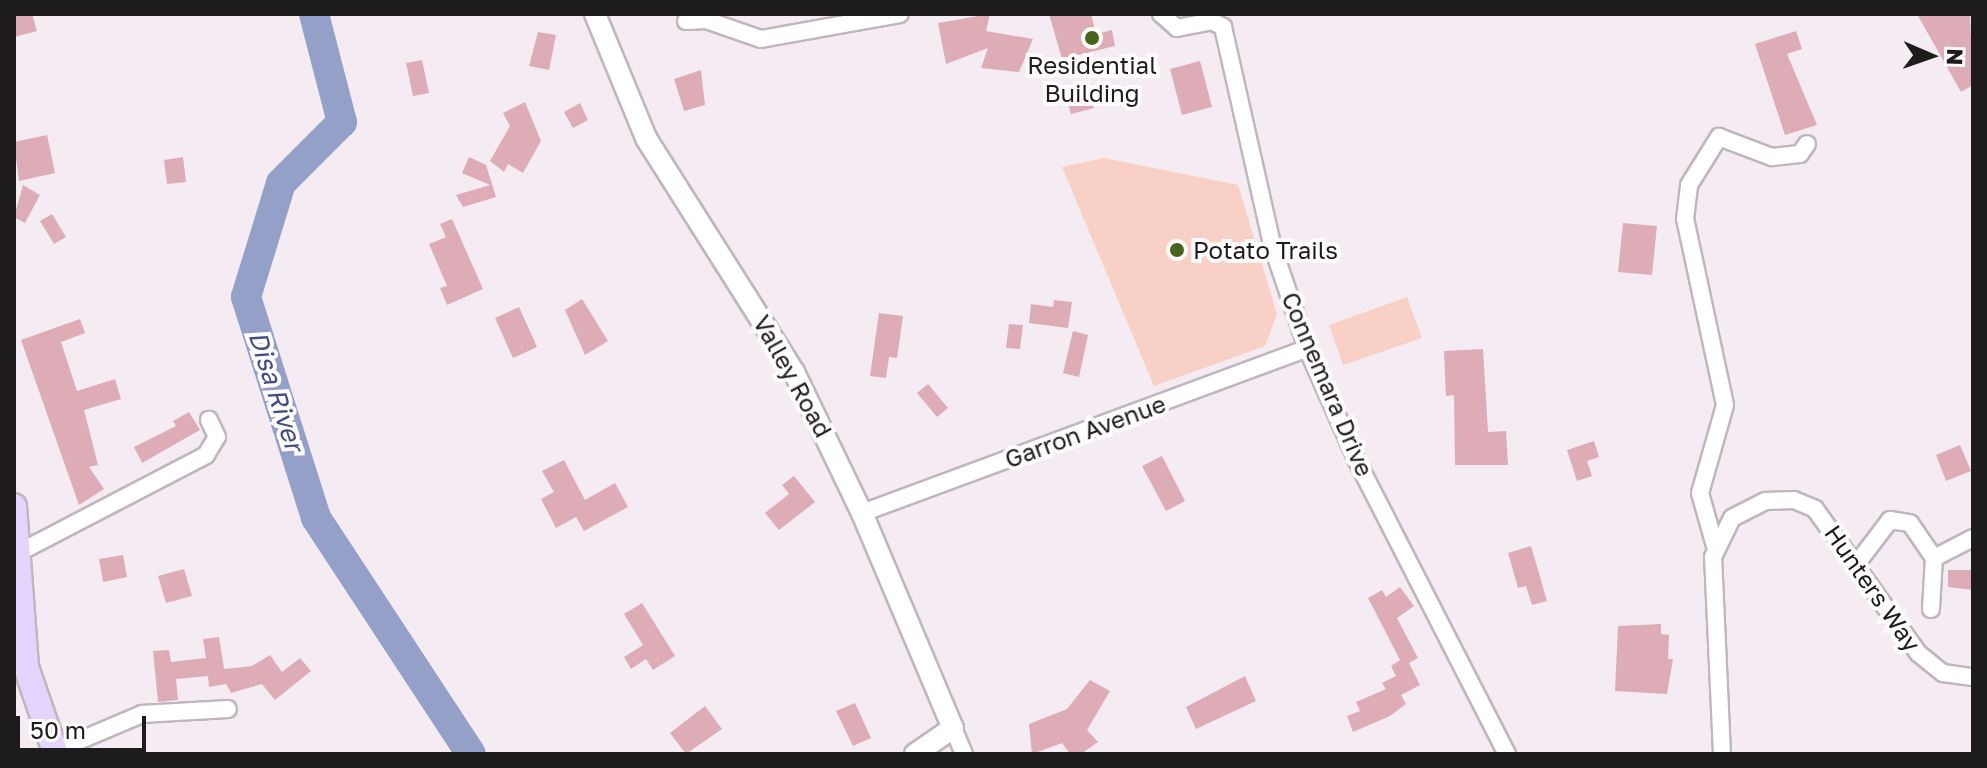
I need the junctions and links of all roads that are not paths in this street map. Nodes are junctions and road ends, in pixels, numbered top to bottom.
1 (595, 14) edge
2 (900, 14) edge
3 (1161, 14) edge
4 (686, 21) dead end
5 (1807, 144) dead end
6 (1307, 348) junction
7 (209, 420) dead end
8 (14, 506) edge
9 (862, 513) junction
10 (1973, 538) edge
11 (1715, 546) junction
12 (18, 553) junction
13 (1934, 558) junction
14 (1858, 562) junction
15 (1931, 609) dead end
16 (1973, 677) edge
17 (228, 709) dead end
18 (953, 728) junction
19 (55, 752) edge
20 (915, 754) edge
21 (964, 754) edge
22 (1507, 754) edge
23 (1722, 754) edge

1 - 9 street, Valley Road
2 - 4 street
3 - 6 street, Connemara Drive
5 - 11 street
6 - 9 street, Garron Avenue
6 - 22 street, Connemara Drive
7 - 12 street
8 - 12 main road
9 - 18 street, Valley Road
10 - 13 street
11 - 14 street, Hunters Way
11 - 23 street
12 - 19 main road
13 - 14 street
13 - 15 street
14 - 16 street, Hunters Way
17 - 19 street
18 - 20 street
18 - 21 street, Valley Road

